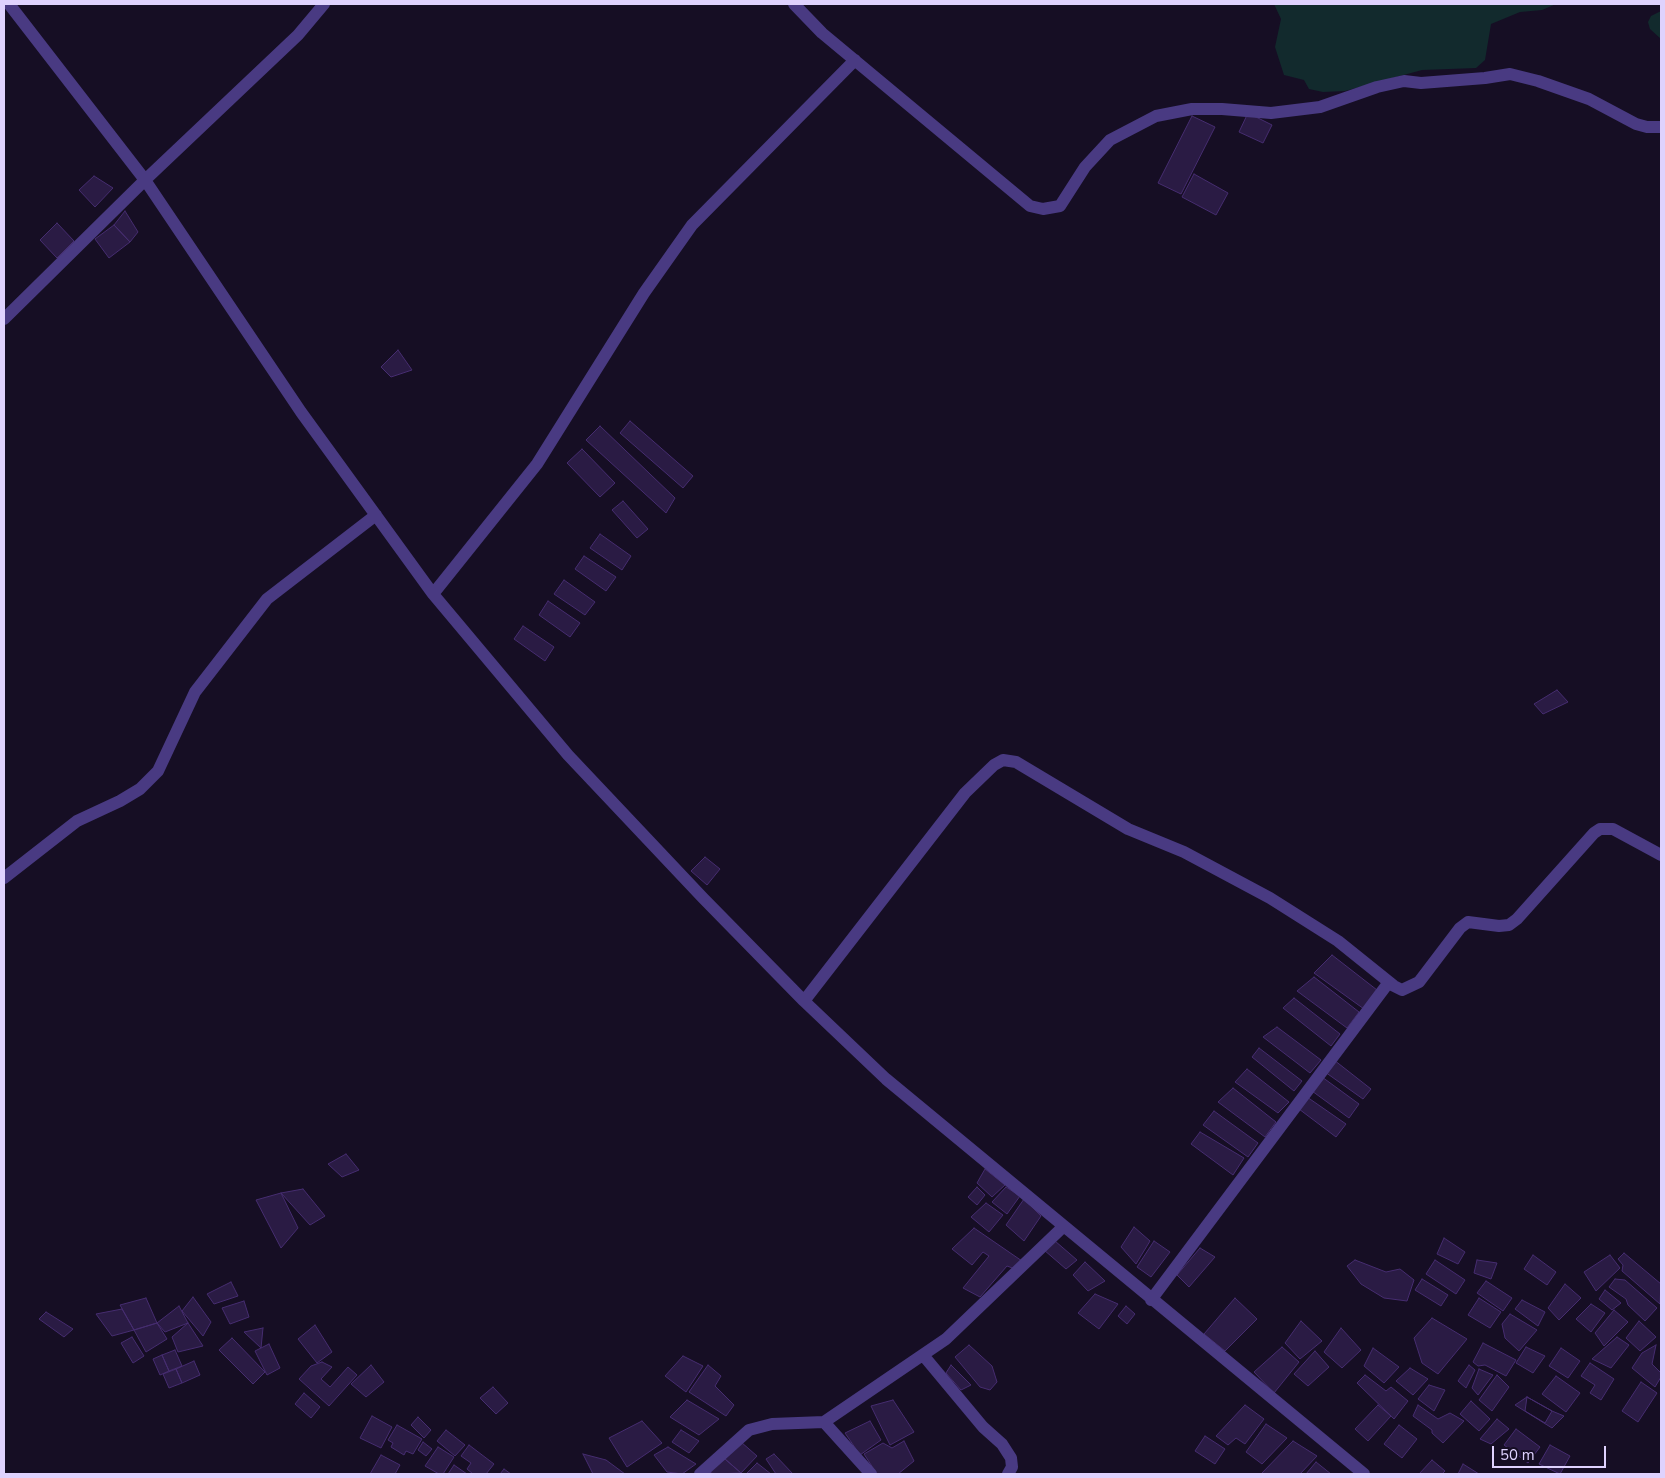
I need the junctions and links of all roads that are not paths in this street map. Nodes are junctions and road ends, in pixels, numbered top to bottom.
1 (9, 4) edge
2 (324, 4) edge
3 (794, 4) edge
4 (855, 60) junction
5 (1661, 127) edge
6 (145, 180) junction
7 (4, 319) edge
8 (376, 515) junction
9 (433, 594) junction
10 (1661, 855) edge
11 (4, 878) edge
12 (1389, 982) junction
13 (804, 1001) junction
14 (1064, 1226) junction
15 (1151, 1300) junction
16 (923, 1355) junction
17 (824, 1422) junction
18 (700, 1474) edge
19 (871, 1474) edge
20 (1008, 1474) edge
21 (1364, 1474) edge

1 - 6 street
2 - 6 street
3 - 4 street
4 - 5 street
4 - 9 street
6 - 7 street
6 - 8 street
8 - 9 street
8 - 11 street
9 - 13 street
10 - 12 street
12 - 13 street
12 - 15 street
13 - 14 street
14 - 15 street
14 - 16 street
15 - 21 street
16 - 17 street
16 - 20 street
17 - 18 street
17 - 19 street

